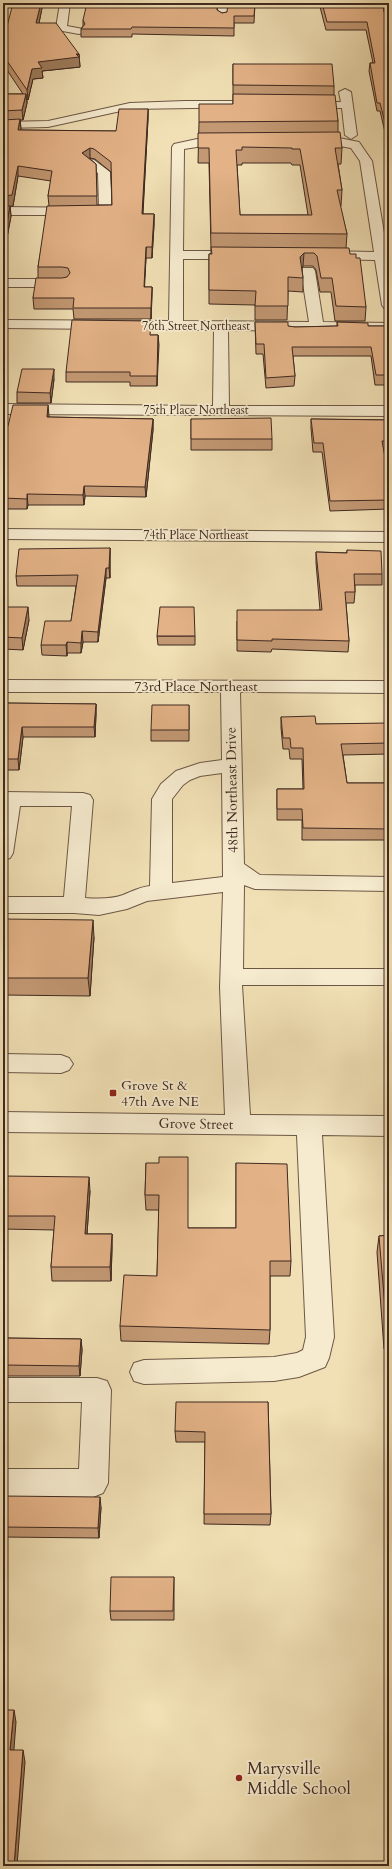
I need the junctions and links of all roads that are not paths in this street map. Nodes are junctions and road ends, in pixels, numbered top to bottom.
1 (64, 3) edge
2 (223, 3) edge
3 (223, 16) edge
4 (79, 31) dead end
5 (346, 92) dead end
6 (278, 104) edge
7 (293, 104) edge
8 (347, 105) junction
9 (3, 126) edge
10 (352, 135) dead end
11 (299, 142) edge
12 (244, 143) edge
13 (90, 162) edge
14 (3, 210) edge
15 (177, 254) junction
16 (254, 255) edge
17 (315, 255) edge
18 (381, 256) junction
19 (308, 271) dead end
20 (3, 283) edge
21 (62, 283) edge
22 (389, 305) edge
23 (3, 324) edge
24 (176, 326) junction
25 (221, 326) junction
26 (317, 326) junction
27 (389, 327) edge
28 (3, 408) edge
29 (221, 411) junction
30 (389, 411) edge
31 (3, 534) edge
32 (389, 537) edge
33 (3, 686) edge
34 (230, 686) junction
35 (389, 687) edge
36 (232, 765) junction
37 (7, 799) edge
38 (3, 853) edge
39 (241, 877) junction
40 (389, 884) edge
41 (161, 892) junction
42 (3, 905) edge
43 (74, 906) junction
44 (231, 977) junction
45 (389, 977) edge
46 (3, 1063) edge
47 (62, 1064) dead end
48 (3, 1122) edge
49 (238, 1125) junction
50 (309, 1125) junction
51 (389, 1126) edge
52 (144, 1372) dead end
53 (3, 1390) edge
54 (3, 1483) edge

1 - 4 street
2 - 3 street
5 - 8 street
6 - 9 street
7 - 8 street
8 - 10 street
11 - 18 street
12 - 15 street
13 - 14 street
15 - 16 street
15 - 24 street
17 - 18 street
18 - 22 street
19 - 26 street
20 - 21 street
23 - 24 street, 76th Street Northeast
24 - 25 street, 76th Street Northeast
25 - 26 street, 76th Street Northeast
25 - 29 street
26 - 27 street, 76th Street Northeast
28 - 29 street, 75th Place Northeast
29 - 30 street, 75th Place Northeast
31 - 32 street, 74th Place Northeast
33 - 34 street, 73rd Place Northeast
34 - 35 street, 73rd Place Northeast
34 - 36 street, 48th Northeast Drive
36 - 39 street, 48th Northeast Drive
36 - 41 street
37 - 38 street
37 - 43 street
39 - 40 street
39 - 41 street
39 - 44 street, 48th Northeast Drive
41 - 43 street
42 - 43 street
44 - 45 street
44 - 49 street, 48th Northeast Drive
46 - 47 street
48 - 49 street, Grove Street
49 - 50 street, Grove Street
50 - 51 street, Grove Street
50 - 52 street
53 - 54 street

